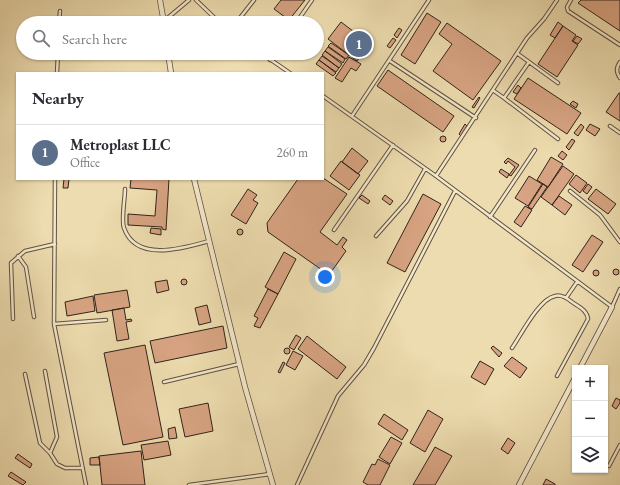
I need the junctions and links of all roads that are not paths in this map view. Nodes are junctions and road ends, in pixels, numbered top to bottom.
1 (160, 0) edge
2 (189, 0) edge
3 (196, 0) edge
4 (254, 0) edge
5 (312, 0) edge
6 (429, 0) edge
7 (557, 0) edge
8 (571, 0) edge
9 (60, 10) dead end
10 (60, 16) edge
11 (163, 16) edge
12 (171, 16) edge
13 (213, 16) edge
14 (241, 16) edge
15 (301, 16) edge
16 (620, 45) edge
17 (518, 54) junction
18 (58, 60) edge
19 (169, 60) edge
20 (270, 60) edge
21 (390, 60) junction
22 (529, 62) junction
23 (620, 62) edge
24 (57, 72) edge
25 (171, 72) edge
26 (288, 72) edge
27 (620, 78) edge
28 (558, 83) dead end
29 (494, 90) junction
30 (324, 97) edge
31 (504, 98) junction
32 (352, 116) junction
33 (476, 118) junction
34 (610, 126) dead end
35 (620, 133) edge
36 (558, 138) dead end
37 (393, 145) junction
38 (535, 150) dead end
39 (425, 168) junction
40 (436, 176) junction
41 (56, 180) edge
42 (194, 180) edge
43 (125, 188) dead end
44 (455, 191) junction
45 (570, 192) dead end
46 (490, 217) junction
47 (334, 230) dead end
48 (376, 236) dead end
49 (209, 241) junction
50 (620, 242) edge
51 (55, 244) junction
52 (18, 256) junction
53 (577, 282) junction
54 (620, 289) edge
55 (566, 298) junction
56 (612, 307) junction
57 (34, 317) dead end
58 (13, 319) dead end
59 (106, 320) dead end
60 (54, 324) junction
61 (512, 348) dead end
62 (240, 364) junction
63 (582, 365) edge
64 (45, 371) dead end
65 (25, 374) dead end
66 (557, 376) dead end
67 (164, 382) dead end
68 (572, 384) edge
69 (620, 445) edge
70 (50, 453) junction
71 (609, 466) dead end
72 (82, 468) junction
73 (270, 474) junction
74 (86, 485) edge
75 (189, 485) edge
76 (273, 485) edge
77 (297, 485) edge
78 (519, 485) edge

1 - 11 street
2 - 12 lane
3 - 13 lane
4 - 14 lane
5 - 15 lane
6 - 21 lane
7 - 17 lane
8 - 16 lane
9 - 10 lane
17 - 22 lane
17 - 29 lane
18 - 24 lane
19 - 25 street
20 - 26 lane
21 - 32 lane
21 - 33 lane
22 - 28 lane
22 - 31 lane
23 - 27 lane
29 - 31 lane
29 - 33 lane
30 - 32 lane
31 - 36 lane
32 - 37 lane
33 - 40 lane
34 - 35 lane
37 - 39 lane
37 - 47 lane
38 - 46 lane
39 - 40 lane
39 - 48 lane
40 - 44 lane
41 - 51 lane
42 - 49 street
43 - 49 lane
44 - 46 lane
44 - 77 lane
45 - 50 lane
46 - 53 lane
49 - 62 street
51 - 52 lane
51 - 60 lane
52 - 57 lane
52 - 58 lane
53 - 55 lane
53 - 56 lane
54 - 56 lane
55 - 61 lane
55 - 66 lane
56 - 63 street
59 - 60 lane
60 - 72 lane
62 - 67 lane
62 - 73 street
64 - 70 lane
65 - 70 lane
68 - 78 street
69 - 71 lane
70 - 72 lane
72 - 74 lane
73 - 75 lane
73 - 76 street

